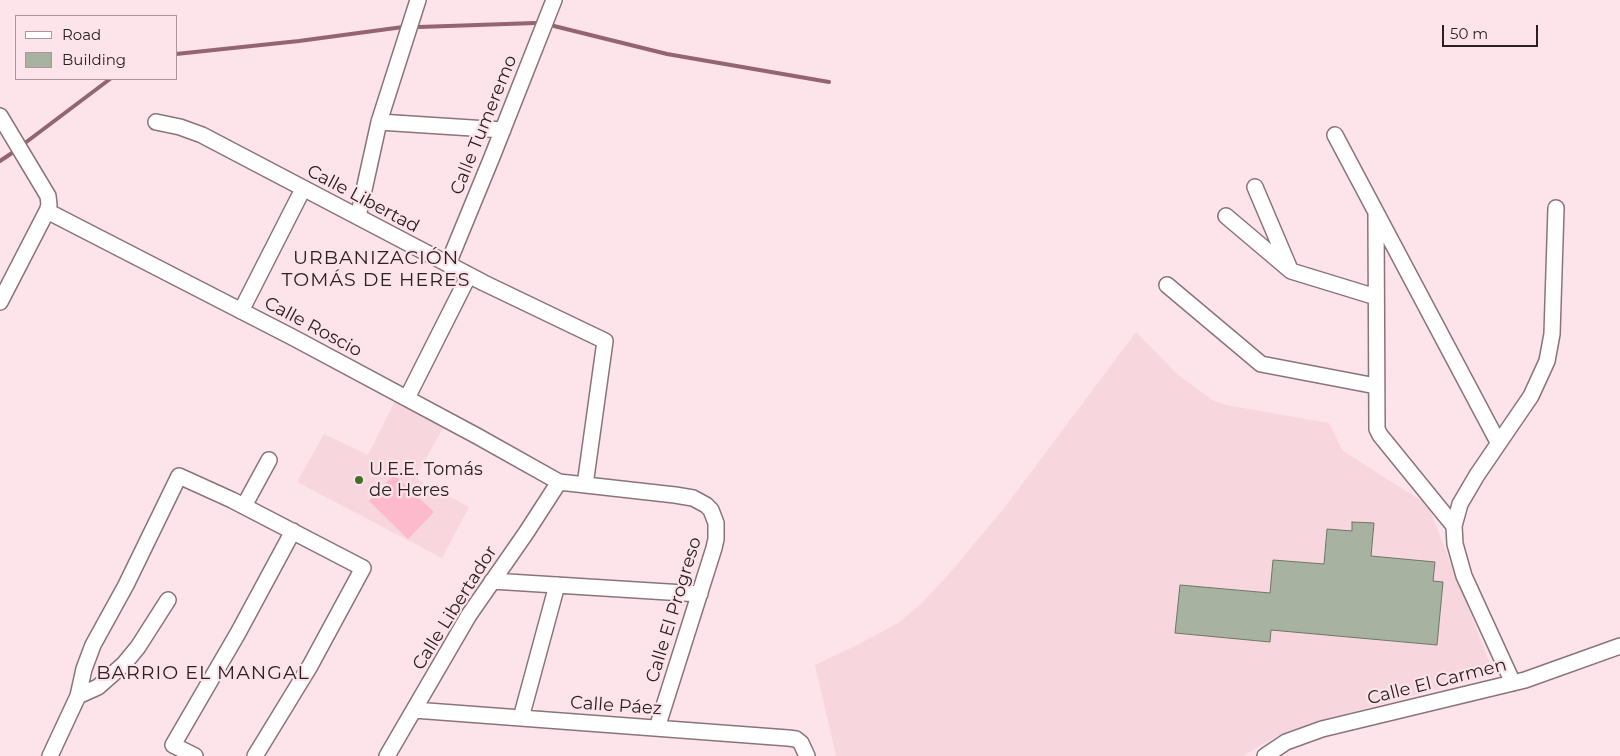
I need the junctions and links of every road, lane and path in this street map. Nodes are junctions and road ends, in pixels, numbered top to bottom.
1 (418, 0) edge
2 (554, 0) edge
3 (0, 116) edge
4 (156, 122) dead end
5 (379, 122) junction
6 (503, 130) junction
7 (1335, 135) dead end
8 (1255, 187) dead end
9 (303, 188) junction
10 (1556, 208) dead end
11 (48, 211) junction
12 (1376, 211) junction
13 (1226, 216) dead end
14 (358, 217) junction
15 (448, 264) junction
16 (1291, 271) junction
17 (469, 275) junction
18 (1167, 285) dead end
19 (1376, 297) junction
20 (0, 302) edge
21 (241, 311) junction
22 (1376, 386) junction
23 (407, 398) junction
24 (1498, 442) junction
25 (269, 460) dead end
26 (558, 482) junction
27 (585, 485) junction
28 (244, 506) junction
29 (1454, 526) junction
30 (293, 531) junction
31 (492, 581) junction
32 (557, 585) junction
33 (700, 594) junction
34 (168, 600) dead end
35 (1620, 646) edge
36 (1513, 683) junction
37 (78, 696) junction
38 (414, 710) junction
39 (521, 718) junction
40 (657, 728) junction
41 (50, 756) edge
42 (196, 756) edge
43 (255, 756) edge
44 (387, 756) edge
45 (806, 756) edge
46 (1265, 756) edge

1 - 5 street
2 - 6 street, Calle Tumeremo
3 - 11 street
4 - 9 street, Calle Libertad
5 - 6 street
5 - 14 street
6 - 15 street, Calle Tumeremo
7 - 12 street
8 - 16 street
9 - 14 street, Calle Libertad
9 - 21 street
10 - 24 street
11 - 20 street
11 - 21 street, Calle Roscio
12 - 19 street
12 - 24 street
13 - 16 street
14 - 15 street, Calle Libertad
15 - 17 street, Calle Libertad
16 - 19 street
17 - 23 street
17 - 27 street, Calle Libertad
18 - 22 street
19 - 22 street
21 - 23 street, Calle Roscio
22 - 29 street
23 - 26 street, Calle Roscio
24 - 29 street
25 - 28 street
26 - 27 street, Calle El Progreso
26 - 31 street, Calle Libertador
27 - 33 street, Calle El Progreso
28 - 30 street
28 - 37 street
29 - 36 street
30 - 42 street
30 - 43 street
31 - 32 street
31 - 38 street, Calle Libertador
32 - 33 street
32 - 39 street
33 - 40 street, Calle El Progreso
34 - 37 street
35 - 36 street, Calle El Carmen
36 - 46 street, Calle El Carmen
37 - 41 street
38 - 39 street, Calle Páez
38 - 44 street, Calle Libertador
39 - 40 street, Calle Páez
40 - 45 street, Calle Páez

